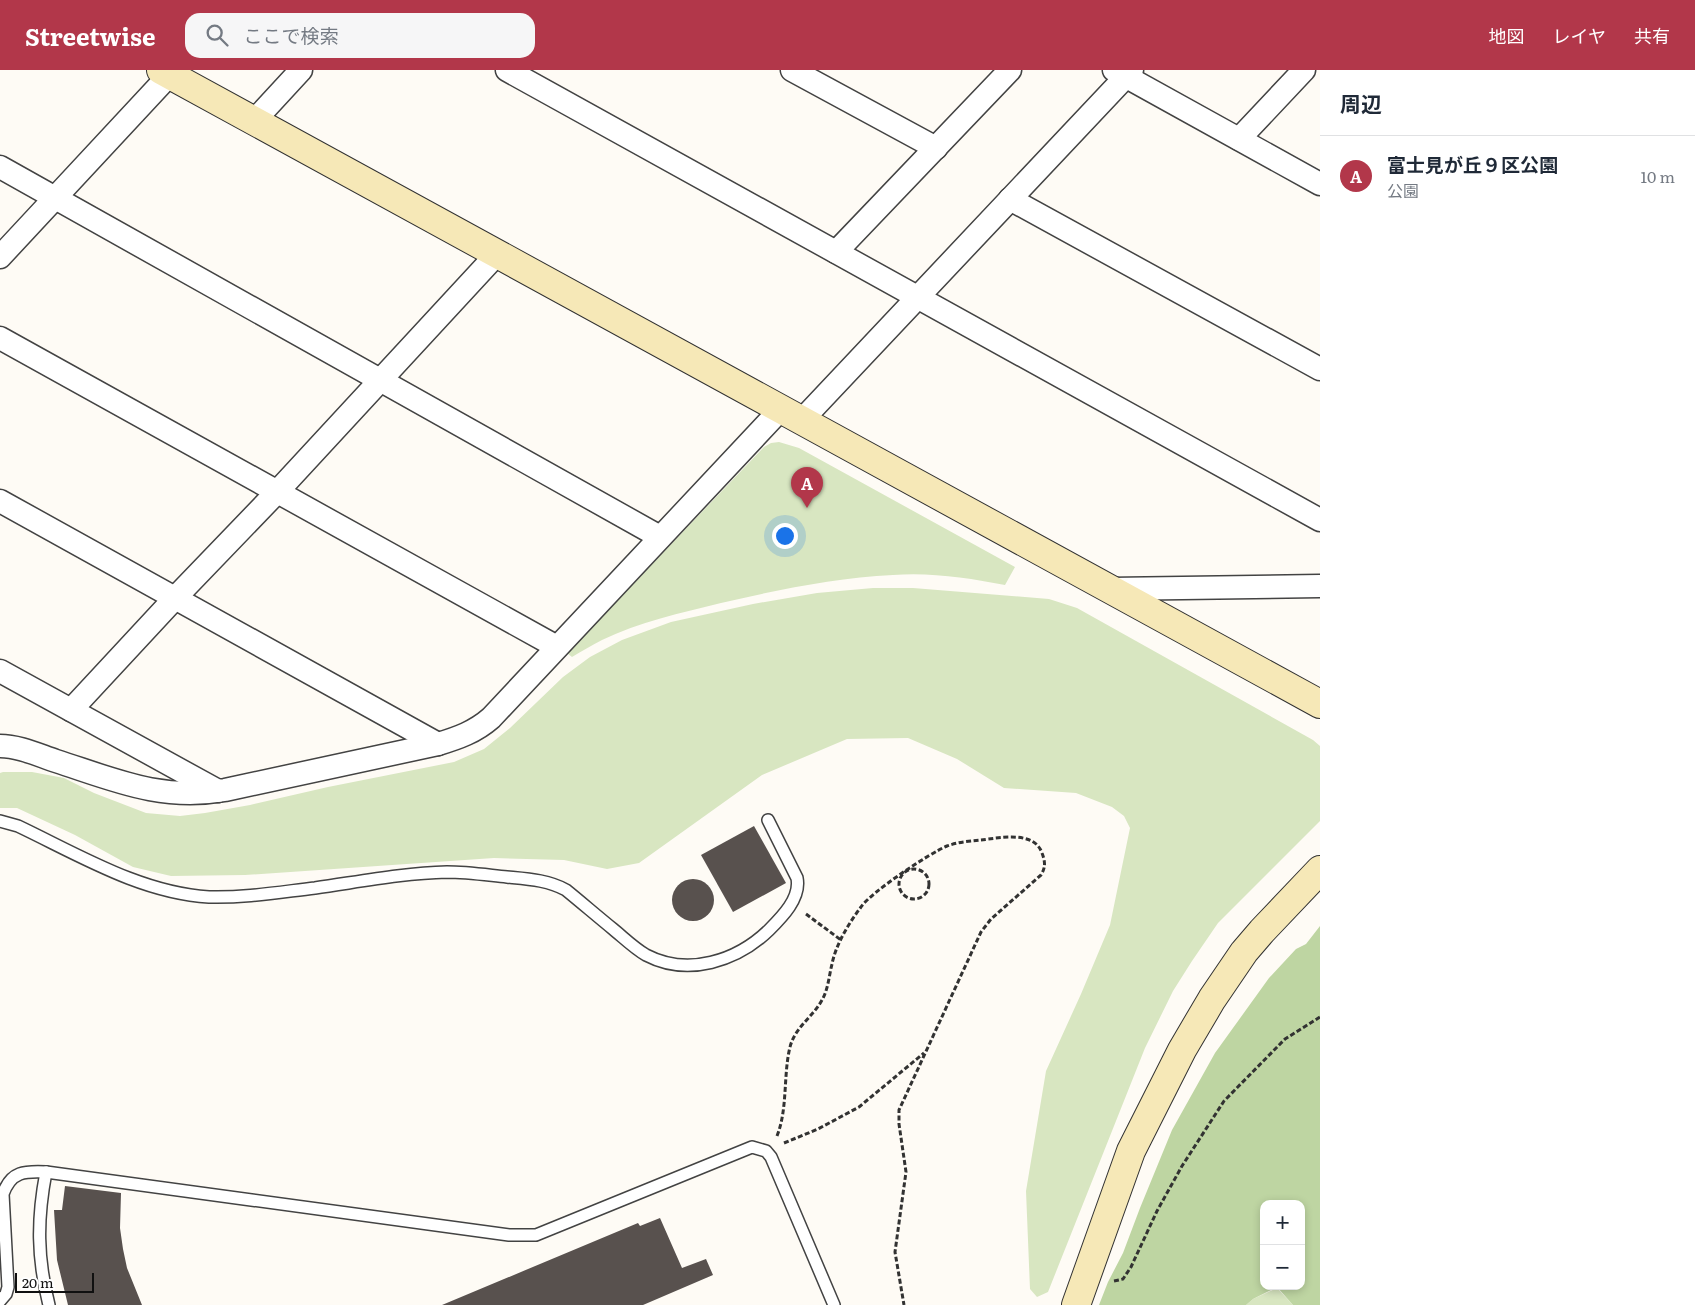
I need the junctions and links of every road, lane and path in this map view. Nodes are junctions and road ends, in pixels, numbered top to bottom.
1 (301, 70) edge
2 (508, 70) edge
3 (792, 70) edge
4 (1010, 70) edge
5 (1304, 70) edge
6 (168, 72) edge
7 (1124, 72) edge
8 (254, 121) junction
9 (1239, 139) junction
10 (936, 148) junction
11 (0, 167) edge
12 (1320, 184) edge
13 (55, 198) junction
14 (1010, 199) junction
15 (836, 252) junction
16 (497, 254) junction
17 (0, 257) edge
18 (918, 297) junction
19 (0, 338) edge
20 (1320, 369) edge
21 (379, 380) junction
22 (791, 415) junction
23 (277, 492) junction
24 (0, 501) edge
25 (1320, 520) edge
26 (660, 537) junction
27 (1320, 586) edge
28 (1110, 589) junction
29 (175, 598) junction
30 (557, 647) junction
31 (0, 671) edge
32 (1320, 704) edge
33 (71, 710) junction
34 (438, 744) junction
35 (0, 746) edge
36 (218, 791) junction
37 (768, 820) dead end
38 (0, 821) edge
39 (1320, 870) edge
40 (903, 873) junction
41 (803, 913) dead end
42 (841, 940) junction
43 (1320, 1017) edge
44 (927, 1051) junction
45 (766, 1151) junction
46 (46, 1172) junction
47 (1108, 1282) dead end
48 (0, 1301) edge
49 (49, 1305) edge
50 (834, 1305) edge
51 (904, 1305) edge
52 (1076, 1305) edge

1 - 8 street
2 - 15 street
3 - 10 street
4 - 10 street
5 - 9 street
6 - 8 street
6 - 13 street
7 - 9 street
7 - 14 street
8 - 16 street
9 - 12 street
10 - 15 street
11 - 13 street
13 - 17 street
13 - 21 street
14 - 18 street
14 - 20 street
15 - 18 street
16 - 21 street
16 - 22 street
18 - 22 street
18 - 25 street
19 - 23 street
21 - 23 street
21 - 26 street
22 - 26 street
22 - 28 street
23 - 29 street
23 - 30 street
24 - 29 street
26 - 30 street
27 - 28 street
28 - 32 street
29 - 33 street
29 - 34 street
30 - 34 street
31 - 33 street
33 - 36 street
34 - 36 street
35 - 36 street
37 - 38 lane
39 - 52 street
40 - 40 path
40 - 42 path
40 - 44 path
41 - 42 path
42 - 45 path
43 - 47 path
44 - 45 path
44 - 51 path
45 - 46 lane
45 - 50 lane
46 - 48 lane
46 - 49 lane

